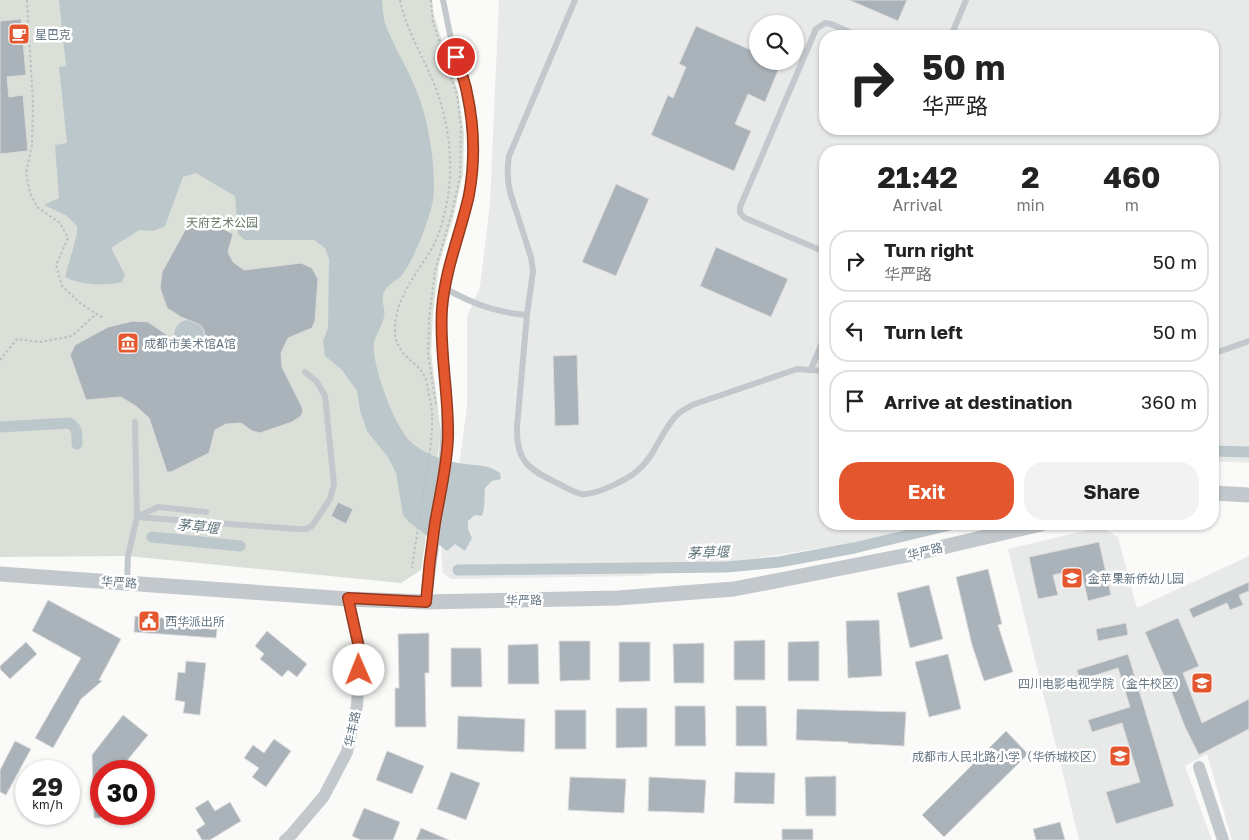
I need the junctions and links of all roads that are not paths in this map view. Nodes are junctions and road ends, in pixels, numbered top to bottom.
1 (443, 0) edge
2 (576, 0) edge
3 (966, 0) edge
4 (846, 30) edge
5 (954, 30) edge
6 (819, 249) edge
7 (446, 289) junction
8 (527, 315) junction
9 (1249, 341) edge
10 (819, 350) edge
11 (1219, 352) edge
12 (811, 369) junction
13 (819, 370) edge
14 (306, 372) dead end
15 (442, 407) joint
16 (135, 422) dead end
17 (1219, 493) edge
18 (1249, 495) edge
19 (206, 512) dead end
20 (137, 517) junction
21 (1015, 530) edge
22 (0, 574) edge
23 (127, 582) junction
24 (348, 598) junction
25 (426, 602) junction
26 (1199, 767) dead end
27 (285, 840) edge
28 (1223, 840) edge

1 - 7 lane
2 - 8 lane
3 - 5 lane
4 - 6 lane
7 - 8 lane
7 - 15 lane
8 - 12 lane
9 - 11 lane
10 - 12 lane
12 - 13 lane
14 - 20 lane
15 - 25 street
16 - 20 lane
17 - 18 street
19 - 20 lane
20 - 23 lane
21 - 25 street, 华严路
22 - 23 street, 华严路
23 - 24 street, 华严路
24 - 25 street, 华严路
24 - 27 street, 华丰路
26 - 28 street

